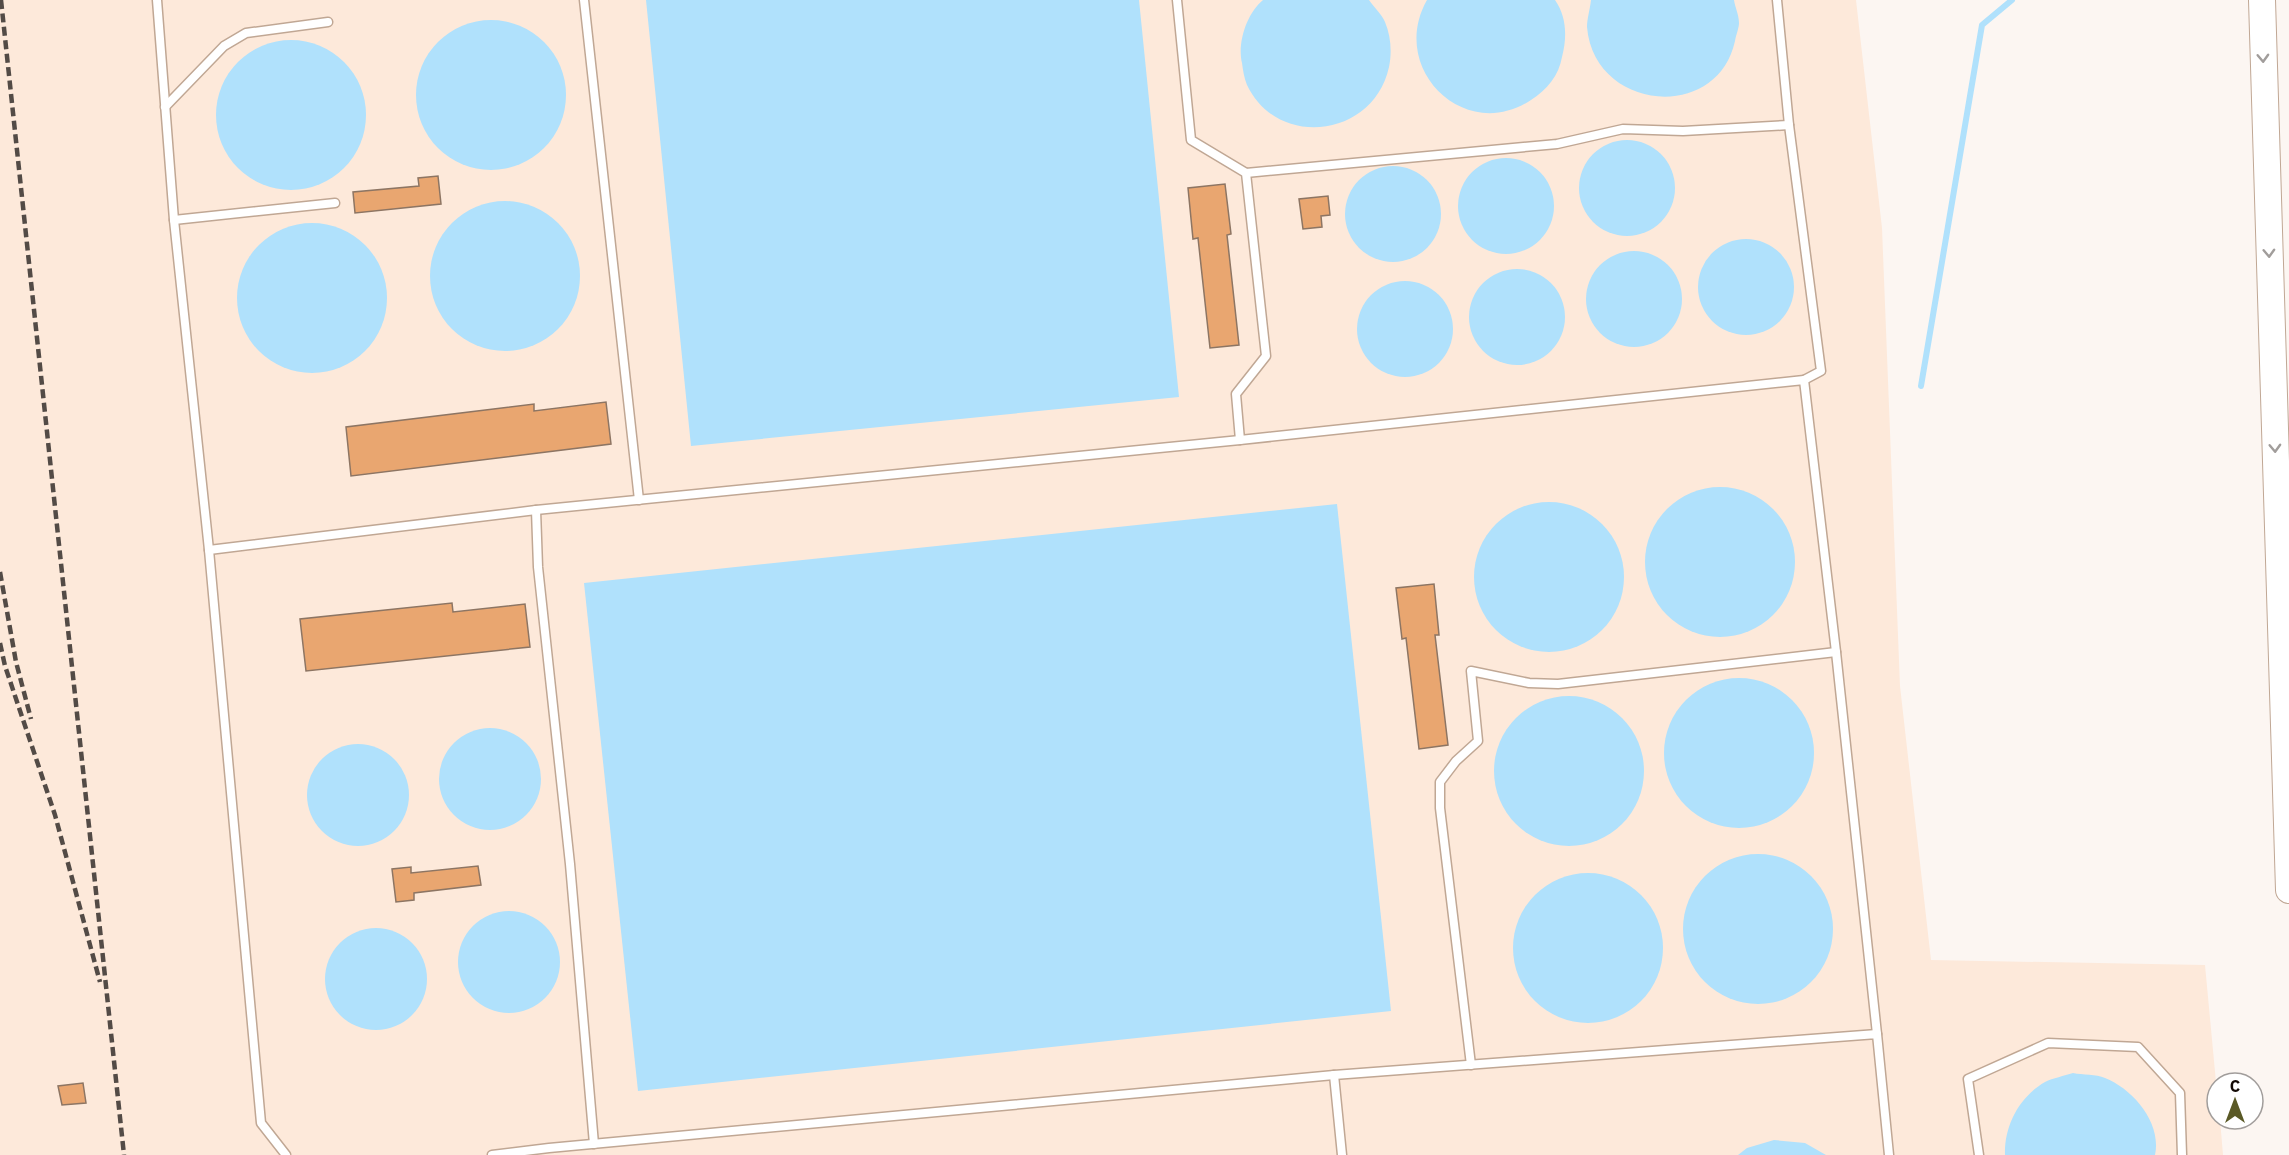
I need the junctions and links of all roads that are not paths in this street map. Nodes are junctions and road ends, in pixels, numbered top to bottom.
1 (157, 0) edge
2 (584, 0) edge
3 (1177, 0) edge
4 (1777, 0) edge
5 (2262, 0) edge
6 (328, 22) dead end
7 (165, 107) junction
8 (1789, 125) junction
9 (1246, 173) junction
10 (335, 203) dead end
11 (174, 220) junction
12 (1804, 380) junction
13 (1240, 440) junction
14 (639, 500) junction
15 (536, 510) junction
16 (209, 550) junction
17 (1836, 652) junction
18 (2289, 890) edge
19 (1876, 1034) junction
20 (1471, 1065) junction
21 (1334, 1075) junction
22 (594, 1143) junction
23 (286, 1155) edge
24 (492, 1155) edge
25 (1342, 1155) edge
26 (1888, 1155) edge
27 (1979, 1155) edge
28 (2182, 1155) edge

1 - 7 lane
2 - 14 lane
3 - 9 lane
4 - 8 lane
5 -> 18 main road
6 - 7 lane
7 - 11 lane
8 - 9 lane
8 - 12 lane
9 - 13 lane
10 - 11 lane
11 - 16 lane
12 - 13 lane
12 - 17 lane
13 - 14 lane
14 - 15 lane
15 - 16 lane
15 - 22 lane
16 - 23 lane
17 - 19 lane
17 - 20 lane
19 - 20 lane
19 - 26 lane
20 - 21 lane
21 - 22 lane
21 - 25 lane
22 - 24 lane
27 - 28 lane

